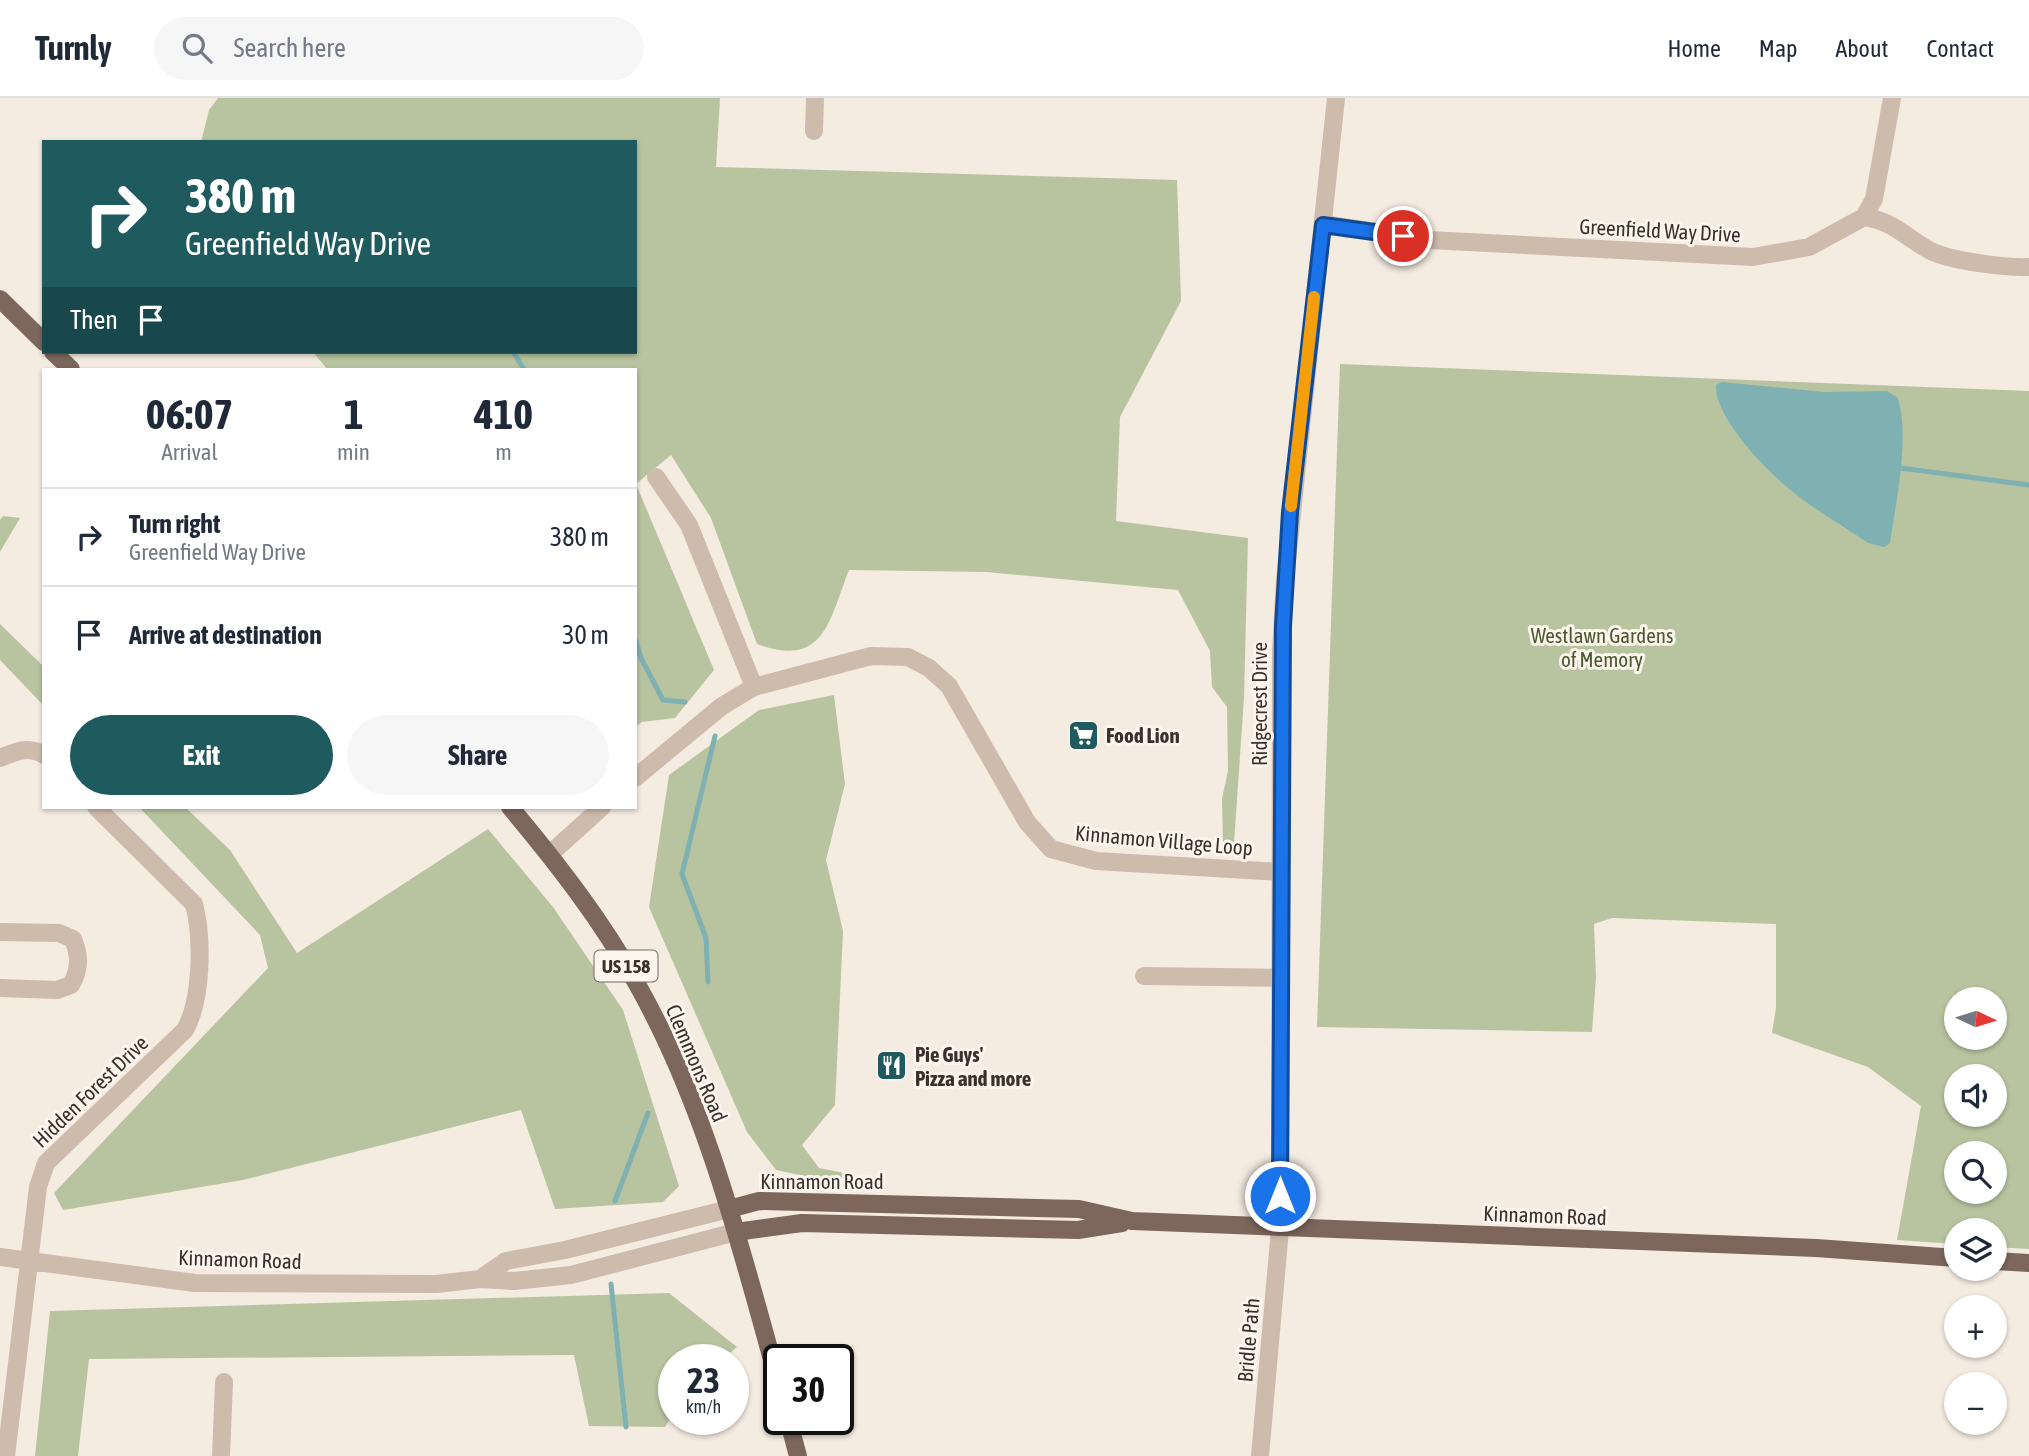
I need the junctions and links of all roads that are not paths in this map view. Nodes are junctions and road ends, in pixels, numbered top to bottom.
1 (815, 98) edge
2 (1336, 98) edge
3 (1892, 98) edge
4 (814, 131) dead end
5 (1864, 217) junction
6 (1323, 225) junction
7 (2029, 267) edge
8 (0, 299) edge
9 (42, 340) edge
10 (55, 354) edge
11 (70, 368) edge
12 (656, 477) dead end
13 (754, 687) junction
14 (42, 754) edge
15 (0, 758) edge
16 (637, 776) edge
17 (98, 809) edge
18 (512, 809) edge
19 (601, 809) edge
20 (550, 854) junction
21 (1281, 872) junction
22 (0, 932) edge
23 (1144, 976) dead end
24 (1281, 978) junction
25 (0, 988) edge
26 (729, 1209) junction
27 (1132, 1221) junction
28 (1280, 1229) junction
29 (736, 1232) junction
30 (565, 1250) junction
31 (0, 1257) edge
32 (1944, 1257) edge
33 (30, 1261) junction
34 (2007, 1262) edge
35 (2029, 1263) edge
36 (571, 1275) junction
37 (480, 1279) junction
38 (767, 1344) edge
39 (224, 1382) dead end
40 (792, 1435) edge
41 (6, 1456) edge
42 (221, 1456) edge
43 (798, 1456) edge
44 (1260, 1456) edge

1 - 4 street
2 - 6 street, Ridgecrest Drive
3 - 5 street
5 - 6 street, Greenfield Way Drive
5 - 7 street
6 - 21 street, Ridgecrest Drive
8 - 9 main road
10 - 11 main road
12 - 13 street
13 - 16 street, Kinnamon Village Loop
13 - 21 street, Kinnamon Village Loop
14 - 15 street
17 - 33 street, Hidden Forest Drive
18 - 20 main road, Clemmons Road / US 158
19 - 20 street
20 - 26 main road, Clemmons Road / US 158
21 - 24 street, Ridgecrest Drive
22 - 25 street
23 - 24 street
24 - 28 street, Ridgecrest Drive
26 - 27 main road, Kinnamon Road
26 - 29 main road, US 158
26 - 30 street, Kinnamon Road
27 - 28 main road, Kinnamon Road
27 - 29 main road, Kinnamon Road
28 - 32 main road, Kinnamon Road
28 - 44 street, Bridle Path
29 - 36 street, Kinnamon Road
29 - 38 main road, US 158
30 - 36 street
30 - 37 street, Kinnamon Road
31 - 33 street, Kinnamon Road
33 - 37 street, Kinnamon Road
33 - 41 street, Hidden Forest Drive
34 - 35 main road
36 - 37 street, Kinnamon Road
39 - 42 street
40 - 43 main road

